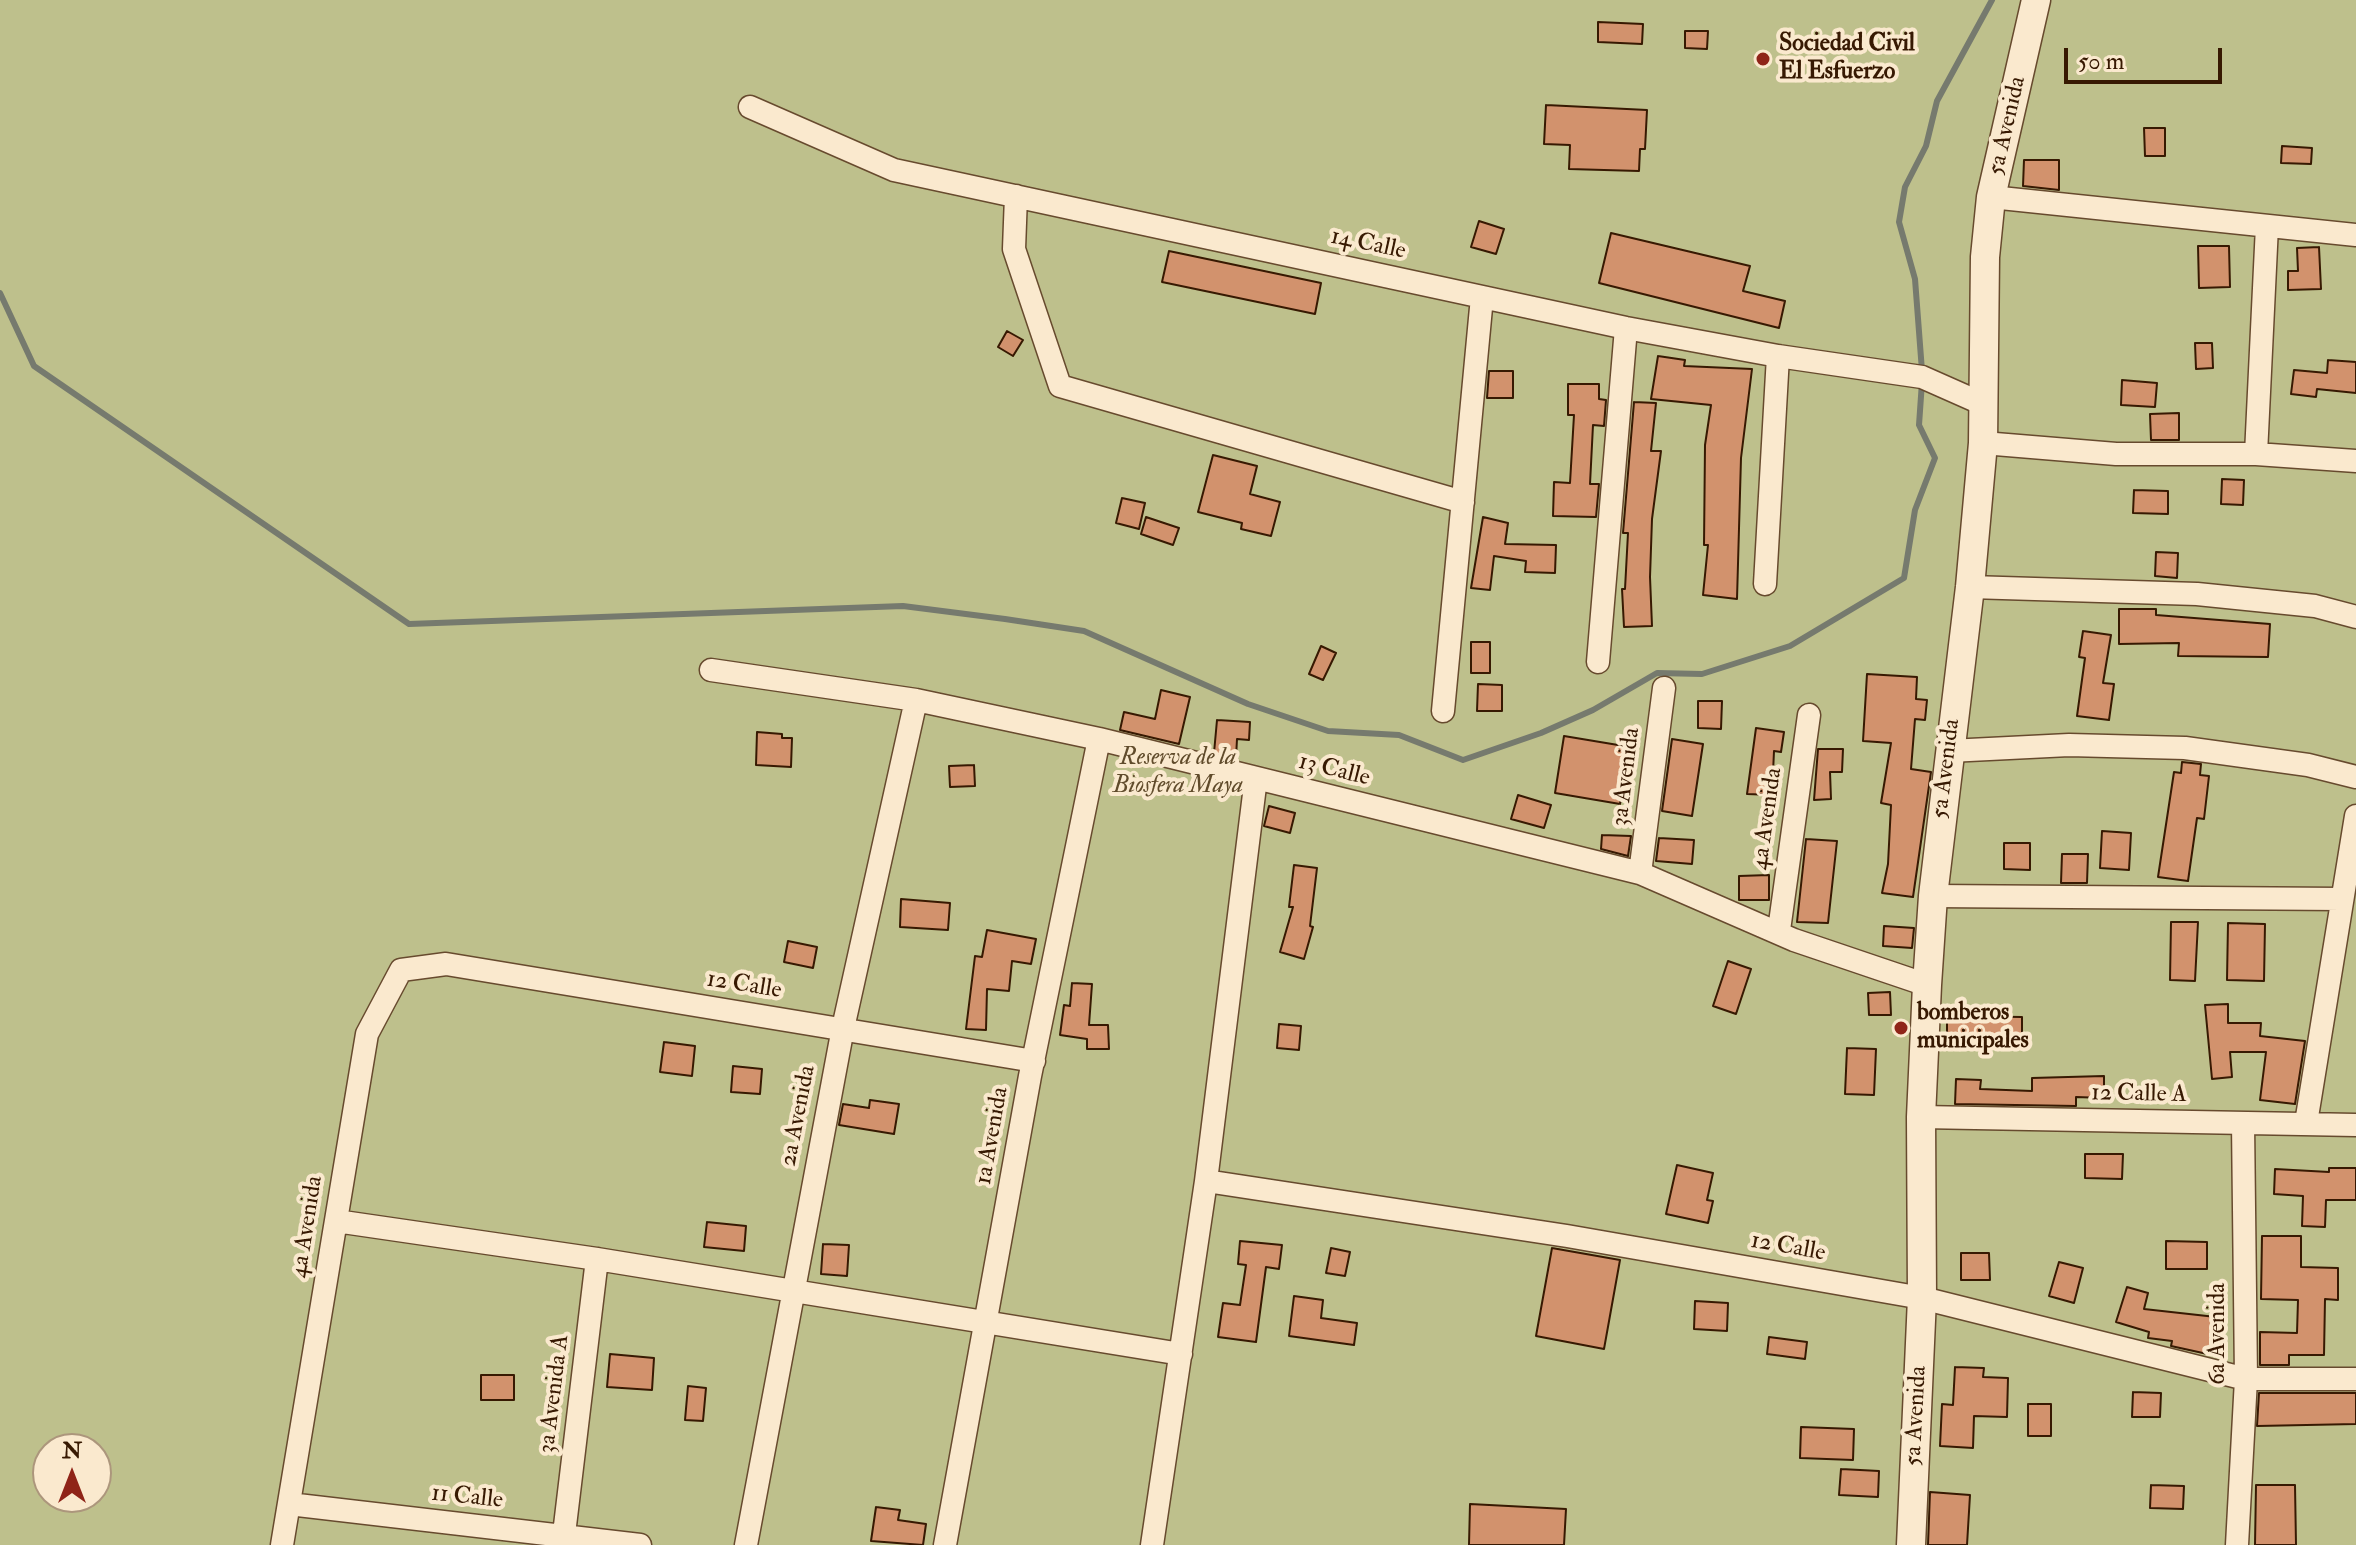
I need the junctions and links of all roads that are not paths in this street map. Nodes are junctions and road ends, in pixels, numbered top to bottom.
1 (2036, 0) edge
2 (750, 107) dead end
3 (1016, 196) junction
4 (1991, 197) junction
5 (2267, 226) junction
6 (2356, 235) edge
7 (1482, 297) junction
8 (1626, 328) junction
9 (1778, 356) junction
10 (1983, 404) junction
11 (1983, 443) junction
12 (2256, 454) junction
13 (2356, 461) edge
14 (1463, 502) junction
15 (1765, 584) dead end
16 (1970, 587) junction
17 (2356, 617) edge
18 (1598, 662) dead end
19 (711, 670) dead end
20 (1664, 688) dead end
21 (916, 700) junction
22 (1443, 711) dead end
23 (1809, 715) dead end
24 (1099, 739) junction
25 (1949, 751) junction
26 (2356, 777) edge
27 (1256, 778) junction
28 (2356, 816) edge
29 (1640, 873) junction
30 (1933, 896) junction
31 (2341, 899) junction
32 (1779, 930) junction
33 (446, 964) joint
34 (1927, 985) junction
35 (843, 1028) junction
36 (1034, 1061) junction
37 (1921, 1117) junction
38 (2243, 1123) junction
39 (2306, 1123) junction
40 (2356, 1125) edge
41 (1206, 1181) junction
42 (336, 1221) junction
43 (597, 1259) junction
44 (792, 1291) junction
45 (1922, 1298) junction
46 (986, 1323) junction
47 (1181, 1354) junction
48 (2246, 1379) junction
49 (2356, 1379) edge
50 (289, 1504) junction
51 (564, 1534) junction
52 (282, 1545) edge
53 (640, 1545) edge
54 (746, 1545) edge
55 (945, 1545) edge
56 (1152, 1545) edge
57 (1911, 1545) edge
58 (2237, 1545) edge

1 - 4 street, 5a Avenida
2 - 3 street, 14 Calle
3 - 7 street, 14 Calle
3 - 14 street
4 - 5 street
4 - 10 street, 5a Avenida
5 - 6 street
5 - 12 street
7 - 8 street, 14 Calle
7 - 14 street
8 - 9 street, 14 Calle
8 - 18 street
9 - 10 street, 14 Calle
9 - 15 street
10 - 11 street, 5a Avenida
11 - 12 street
11 - 16 street, 5a Avenida
12 - 13 street
14 - 22 street
16 - 17 street
16 - 25 street, 5a Avenida
19 - 21 street, 13 Calle
20 - 29 street, 3a Avenida
21 - 24 street, 13 Calle
21 - 35 street, 2a Avenida
23 - 32 street, 4a Avenida
24 - 27 street, 13 Calle
24 - 36 street, 1a Avenida
25 - 26 street
25 - 30 street, 5a Avenida
27 - 29 street, 13 Calle
27 - 41 street
28 - 31 street
29 - 32 street, 13 Calle
30 - 31 street
30 - 34 street, 5a Avenida
31 - 39 street
32 - 34 street, 13 Calle
33 - 35 street, 12 Calle
33 - 42 street, 4a Avenida
34 - 37 street, 5a Avenida
35 - 36 street, 12 Calle
35 - 44 street, 2a Avenida
36 - 46 street, 1a Avenida
37 - 38 street, 12 Calle A
37 - 45 street, 5a Avenida
38 - 39 street, 12 Calle A
38 - 48 street, 6a Avenida
39 - 40 street, 12 Calle A
41 - 45 street, 12 Calle
41 - 47 street
42 - 43 street
42 - 50 street, 4a Avenida
43 - 44 street
43 - 51 street, 3a Avenida A
44 - 46 street
44 - 54 street, 2a Avenida
45 - 48 street, 12 Calle
45 - 57 street, 5a Avenida
46 - 47 street
46 - 55 street, 1a Avenida
47 - 56 street
48 - 49 street, 12 Calle
48 - 58 street, 6a Avenida
50 - 51 street, 11 Calle
50 - 52 street, 4a Avenida
51 - 53 street, 11 Calle

